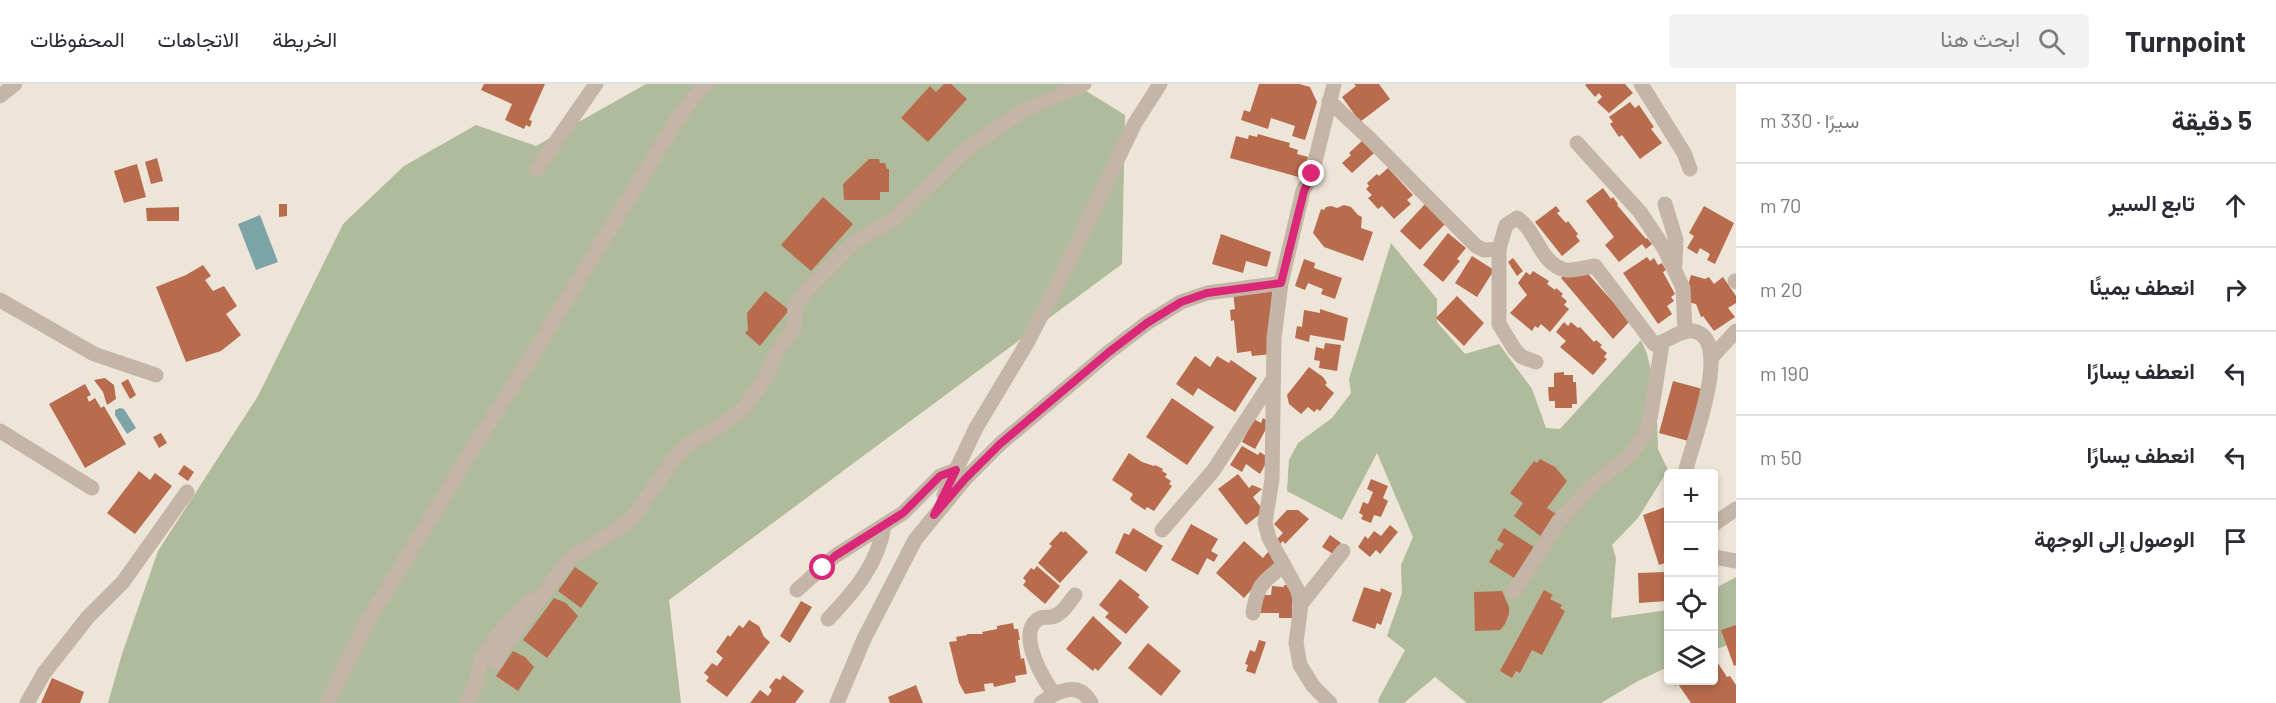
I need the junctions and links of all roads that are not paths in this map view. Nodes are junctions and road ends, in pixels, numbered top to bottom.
1 (15, 84) edge
2 (596, 84) edge
3 (706, 84) edge
4 (1084, 84) edge
5 (1160, 84) edge
6 (1334, 84) edge
7 (1641, 84) edge
8 (0, 96) edge
9 (1329, 101) junction
10 (1577, 143) dead end
11 (1690, 169) dead end
12 (537, 170) dead end
13 (1665, 204) dead end
14 (1499, 249) junction
15 (1674, 267) junction
16 (1281, 283) junction
17 (0, 300) edge
18 (1736, 331) edge
19 (1685, 332) junction
20 (1662, 344) junction
21 (1712, 358) junction
22 (1536, 362) dead end
23 (156, 375) dead end
24 (1273, 379) junction
25 (0, 431) edge
26 (1686, 469) edge
27 (956, 470) junction
28 (92, 488) dead end
29 (188, 492) dead end
30 (1736, 509) edge
31 (934, 515) junction
32 (1715, 523) edge
33 (884, 526) junction
34 (1162, 530) dead end
35 (1343, 551) dead end
36 (1718, 558) edge
37 (1736, 561) edge
38 (1284, 565) junction
39 (557, 574) junction
40 (797, 590) dead end
41 (1514, 592) dead end
42 (1075, 595) dead end
43 (1301, 604) junction
44 (1252, 613) dead end
45 (828, 619) dead end
46 (496, 663) dead end
47 (1054, 693) junction
48 (27, 703) edge
49 (327, 703) edge
50 (467, 703) edge
51 (837, 703) edge
52 (1041, 703) edge
53 (1091, 703) edge
54 (1330, 703) edge

1 - 8 street
2 - 12 street
3 - 49 street
4 - 39 street
5 - 27 street
6 - 9 street
7 - 11 street
9 - 14 street
9 - 16 street
10 - 15 street
13 - 15 street
14 - 20 street
14 - 22 street
15 - 19 street
16 - 24 street
16 - 31 street
17 - 23 street
18 - 21 street
19 - 20 street
19 - 21 street
20 - 41 street
21 - 26 street
24 - 34 street
24 - 38 street
25 - 28 street
27 - 31 street
27 - 33 street
29 - 48 street
30 - 32 street
31 - 51 street
33 - 40 street
33 - 45 street
35 - 43 street
36 - 37 street
38 - 43 street
38 - 44 street
39 - 46 street
39 - 50 street
42 - 47 street
43 - 54 street
47 - 52 street
47 - 53 street

